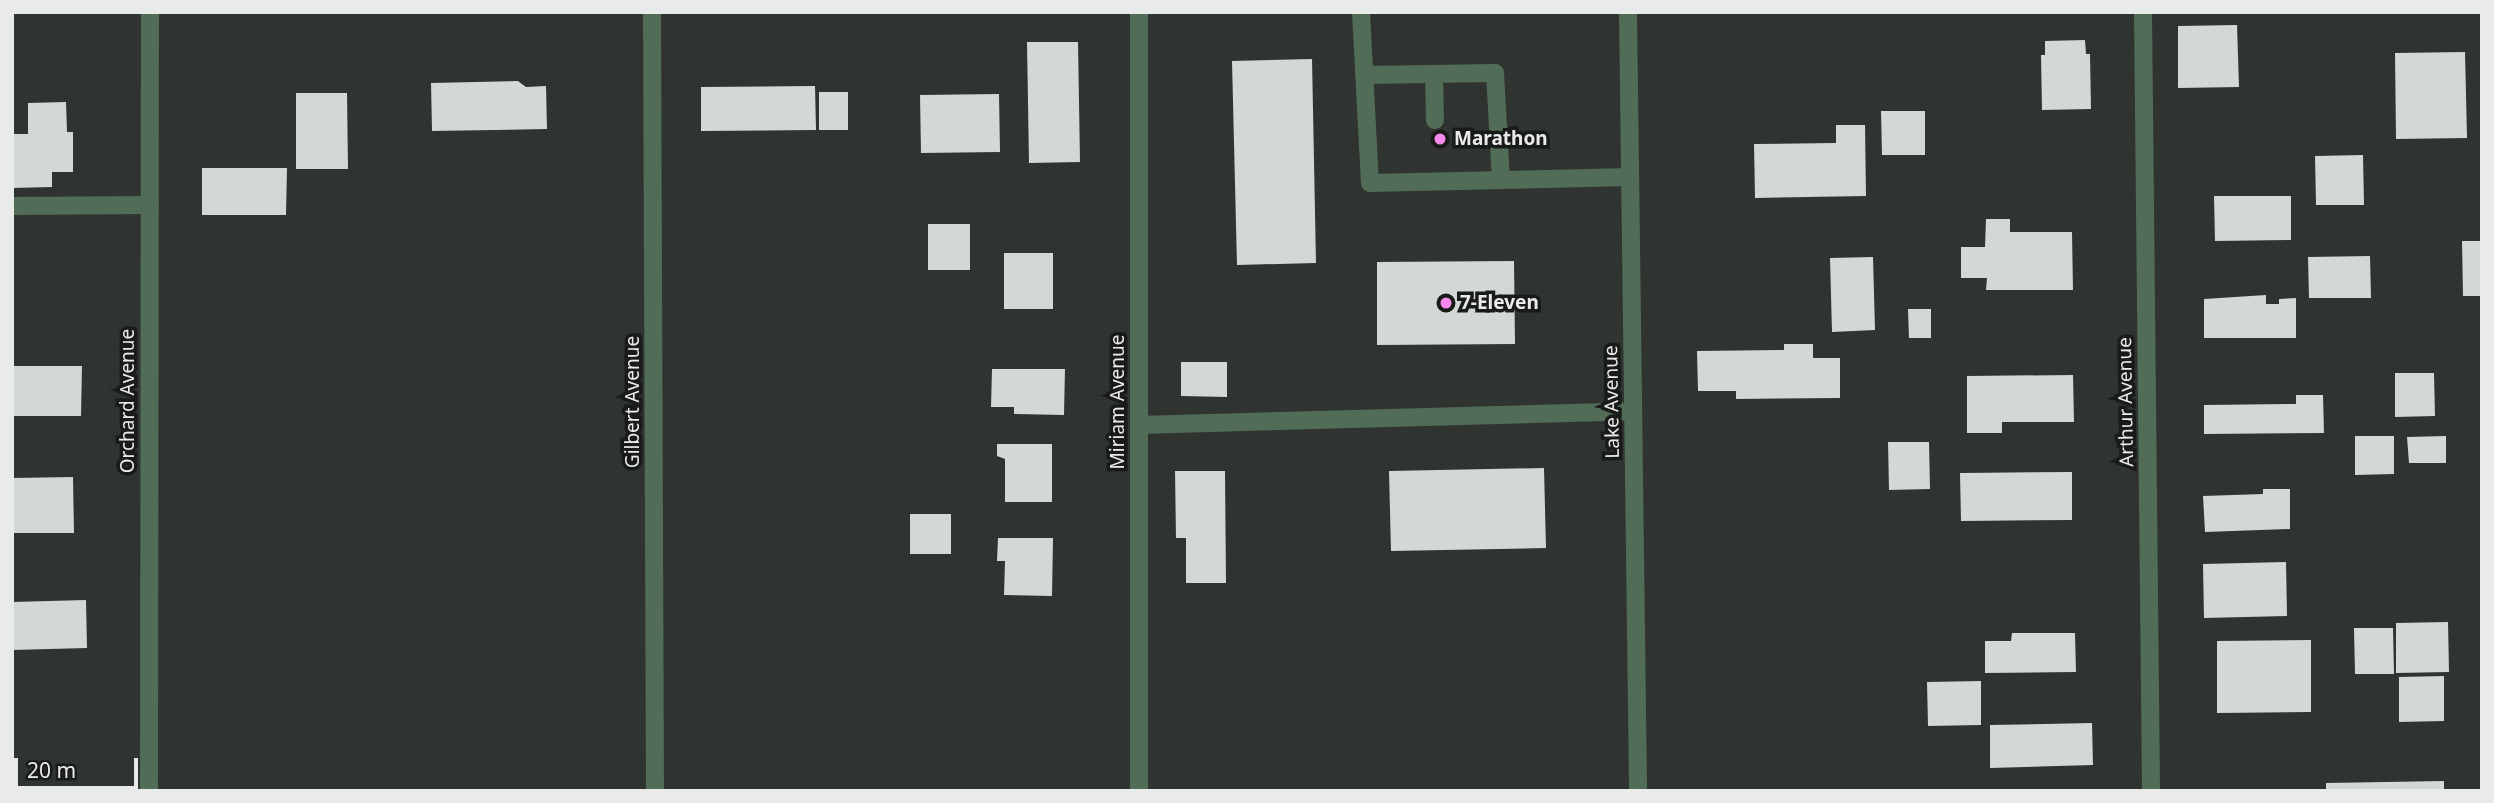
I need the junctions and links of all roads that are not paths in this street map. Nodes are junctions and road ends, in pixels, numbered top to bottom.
1 (150, 12) edge
2 (652, 12) edge
3 (1139, 12) edge
4 (1361, 12) edge
5 (1628, 12) edge
6 (2143, 12) edge
7 (1434, 74) junction
8 (1364, 75) junction
9 (1435, 120) dead end
10 (1630, 177) junction
11 (1501, 179) junction
12 (150, 205) junction
13 (12, 206) edge
14 (1633, 411) junction
15 (1139, 425) junction
16 (149, 791) edge
17 (655, 791) edge
18 (1139, 791) edge
19 (1638, 791) edge
20 (2151, 791) edge

1 - 12 street, Orchard Avenue
2 - 17 street, Gilbert Avenue
3 - 15 street, Miriam Avenue
4 - 8 street
5 - 10 street, Lake Avenue
6 - 20 street, Arthur Avenue
7 - 8 street
7 - 9 street
7 - 11 street
8 - 11 street
10 - 11 street
10 - 14 street, Lake Avenue
12 - 13 street
12 - 16 street, Orchard Avenue
14 - 15 street
14 - 19 street, Lake Avenue
15 - 18 street, Miriam Avenue

